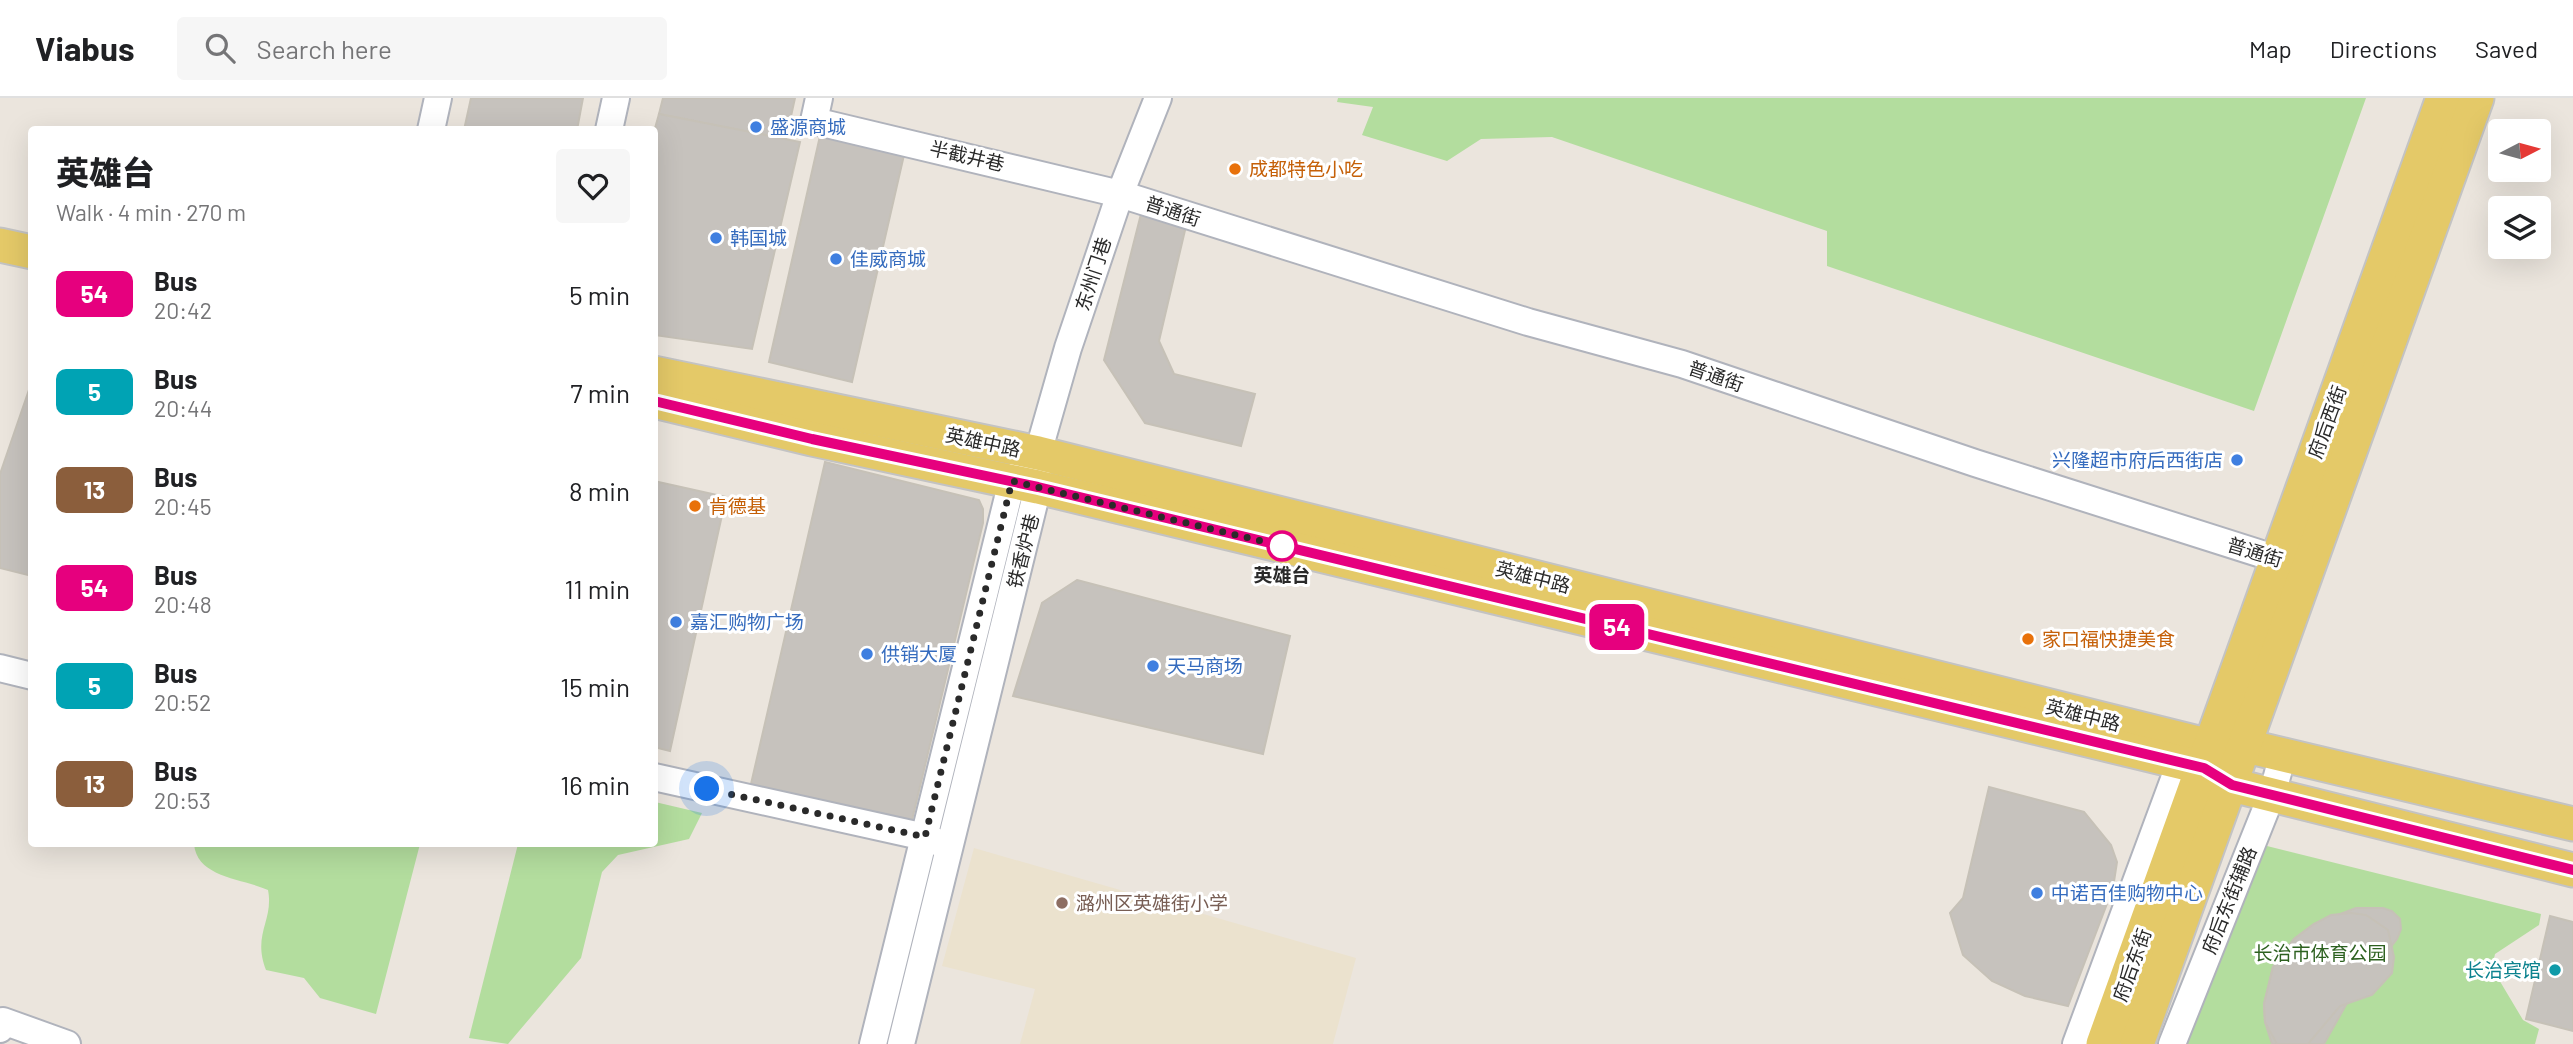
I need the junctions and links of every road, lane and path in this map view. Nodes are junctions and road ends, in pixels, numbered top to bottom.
1 (438, 98) edge
2 (616, 98) edge
3 (1158, 98) edge
4 (2443, 98) edge
5 (2477, 98) edge
6 (816, 109) edge
7 (431, 126) edge
8 (610, 126) edge
9 (1120, 194) junction
10 (0, 245) edge
11 (28, 251) edge
12 (658, 374) edge
13 (658, 402) edge
14 (1038, 453) junction
15 (1025, 484) junction
16 (2293, 564) junction
17 (0, 668) edge
18 (28, 675) edge
19 (2209, 755) junction
20 (2283, 755) junction
21 (658, 778) edge
22 (2232, 785) junction
23 (2272, 794) junction
24 (2573, 824) edge
25 (925, 837) junction
26 (950, 848) junction
27 (2573, 870) edge
28 (0, 1030) edge
29 (67, 1044) edge
30 (873, 1044) edge
31 (901, 1044) edge
32 (2076, 1044) edge
33 (2103, 1044) edge
34 (2137, 1044) edge
35 (2172, 1044) edge

1 - 7 street
2 - 8 street
3 - 9 street, 东州门巷
4 - 16 main road, 府后西街
5 - 16 main road, 府后西街
6 - 9 street, 半截井巷
9 - 14 street, 东州门巷
9 - 16 street, 普通街
10 - 11 main road
12 - 14 main road, 英雄中路
13 - 15 main road, 英雄中路
14 - 15 street, 铁香炉巷
14 - 19 main road, 英雄中路
15 - 19 main road, 英雄中路
15 - 25 street, 铁香炉巷
15 - 26 street, 铁香炉巷
16 - 19 main road, 府后西街
17 - 18 street
19 - 20 main road, 英雄中路
19 - 22 main road, 英雄中路
19 - 32 street
19 - 33 main road, 府后东街
20 - 23 street, 府后东街辅路
20 - 24 main road, 英雄中路
21 - 25 street
22 - 23 main road, 英雄中路
22 - 34 main road, 府后东街
23 - 27 main road, 英雄中路
23 - 35 street, 府后东街辅路
25 - 26 street
25 - 30 street, 铁香炉巷
26 - 31 street, 铁香炉巷
28 - 29 street

